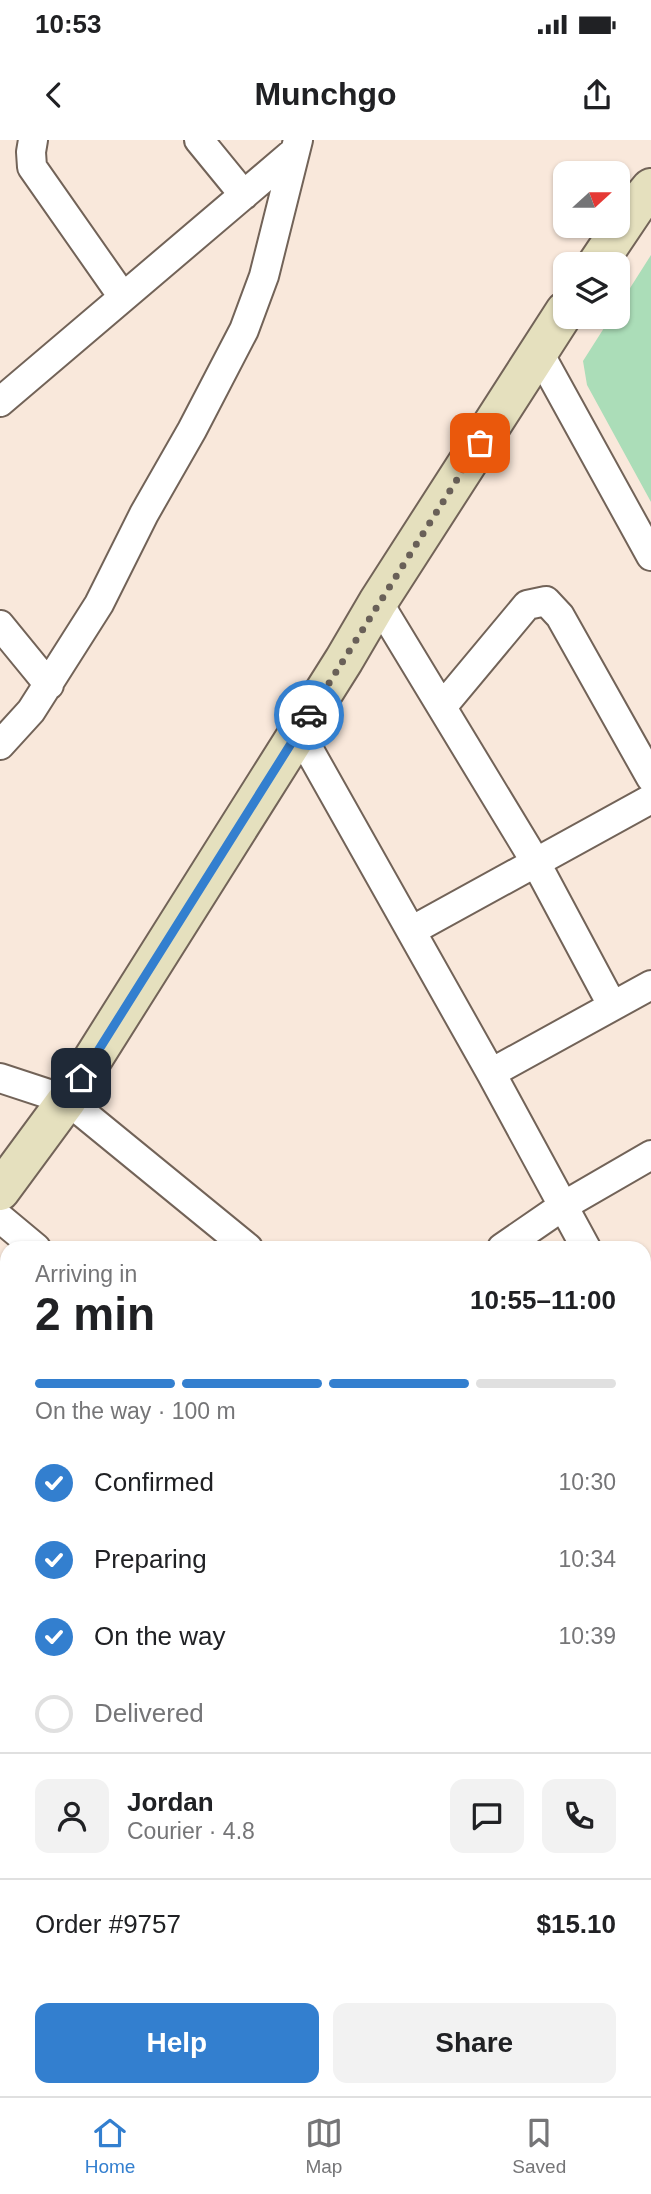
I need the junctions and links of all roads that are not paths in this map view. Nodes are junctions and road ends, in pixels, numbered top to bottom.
1 (33, 140) edge
2 (199, 140) edge
3 (296, 146) edge
4 (651, 188) edge
5 (244, 195) junction
6 (605, 252) edge
7 (123, 297) junction
8 (553, 329) edge
9 (538, 352) junction
10 (0, 402) edge
11 (651, 556) edge
12 (379, 602) junction
13 (0, 625) edge
14 (49, 685) junction
15 (443, 707) junction
16 (299, 733) junction
17 (0, 746) edge
18 (651, 778) edge
19 (651, 799) edge
20 (535, 861) junction
21 (411, 931) junction
22 (651, 985) edge
23 (612, 1005) junction
24 (491, 1073) junction
25 (0, 1079) edge
26 (67, 1100) junction
27 (651, 1155) edge
28 (0, 1191) edge
29 (563, 1206) junction
30 (0, 1218) edge
31 (28, 1241) edge
32 (239, 1241) edge
33 (512, 1241) edge
34 (582, 1241) edge

1 - 7 street
2 - 5 street
3 - 5 street
3 - 14 street
4 - 6 main road
5 - 7 street
7 - 10 street
8 - 9 main road
9 - 11 street
9 - 12 main road
12 - 15 street
12 - 16 main road
13 - 14 street
14 - 17 street
15 - 18 street
15 - 20 street
16 - 21 street
16 - 26 main road
19 - 20 street
20 - 21 street
20 - 23 street
21 - 24 street
22 - 23 street
23 - 24 street
24 - 29 street
25 - 26 street
26 - 28 main road
26 - 32 street
27 - 29 street
29 - 33 street
29 - 34 street
30 - 31 street

